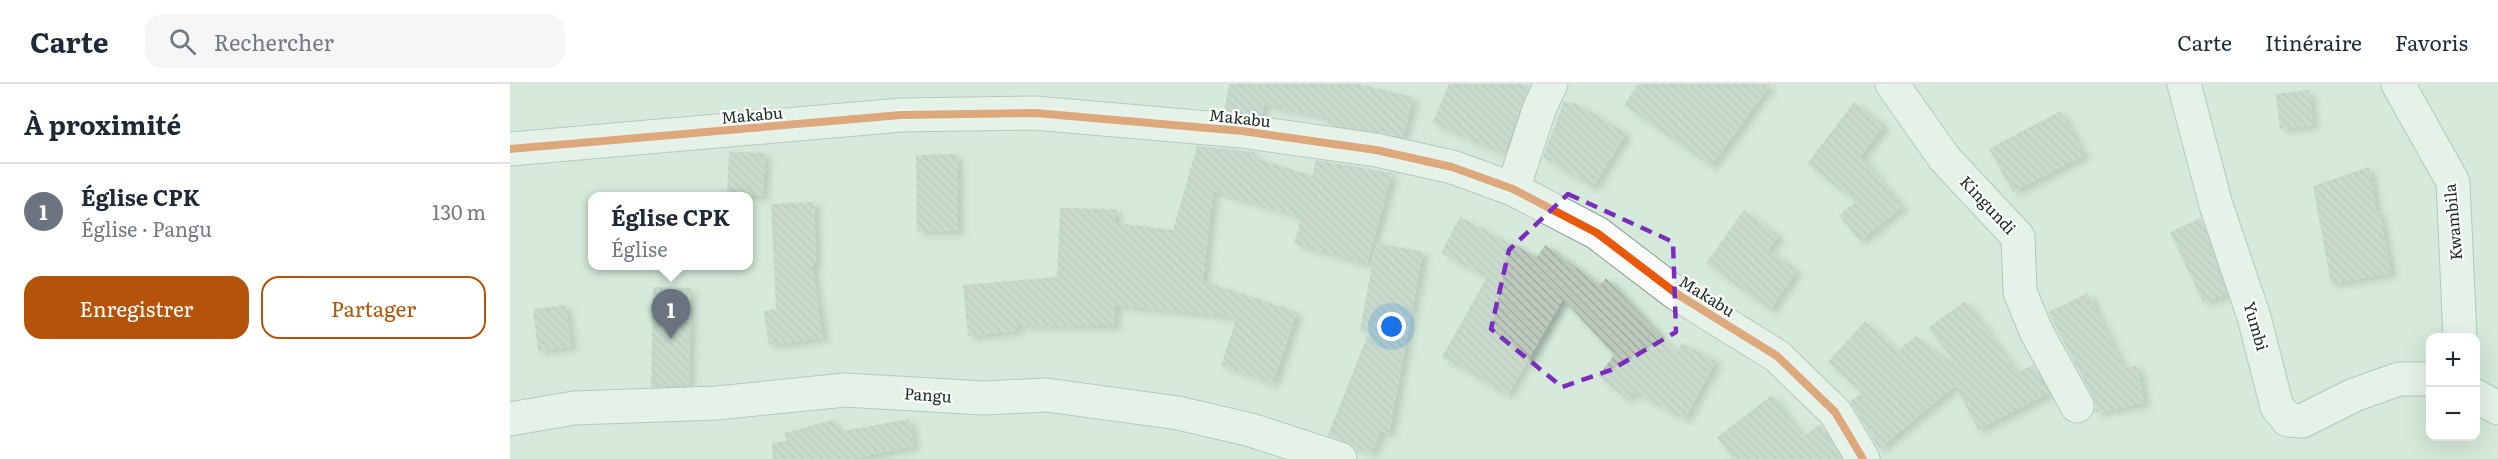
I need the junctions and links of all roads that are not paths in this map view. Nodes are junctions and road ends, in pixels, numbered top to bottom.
1 (1551, 84) edge
2 (1892, 84) edge
3 (2184, 84) edge
4 (2398, 84) edge
5 (510, 149) edge
6 (1513, 189) junction
7 (2460, 333) edge
8 (2426, 379) edge
9 (2480, 399) edge
10 (2077, 406) dead end
11 (2498, 408) edge
12 (510, 419) edge
13 (1340, 459) edge
14 (1863, 459) edge

1 - 6 street
2 - 10 street, Kingundi
3 - 8 street, Yumbi
4 - 7 street, Kwambila
5 - 6 street, Makabu
6 - 14 street, Makabu
9 - 11 street
12 - 13 street, Pangu

